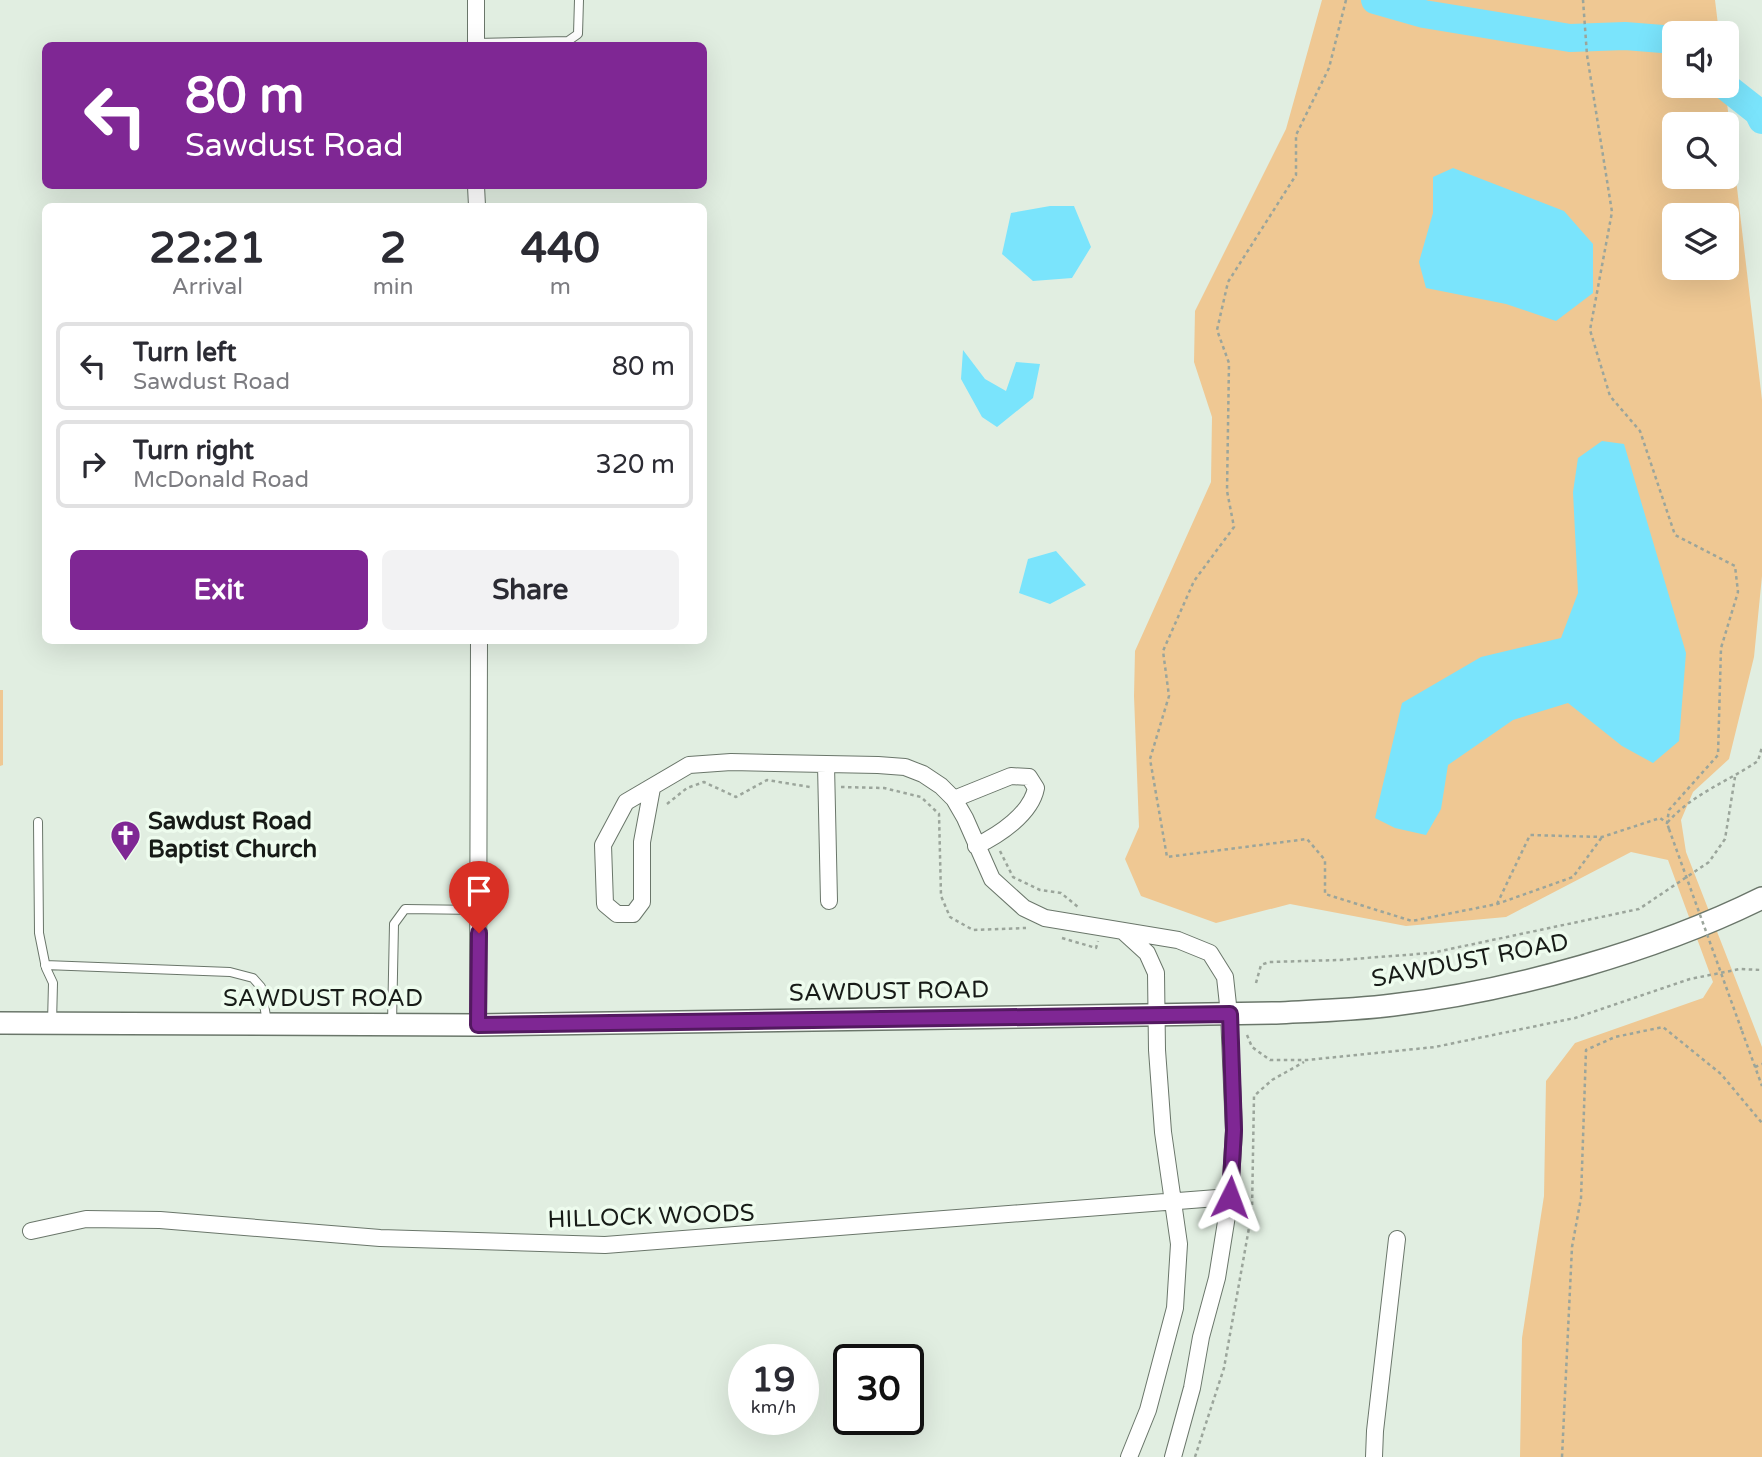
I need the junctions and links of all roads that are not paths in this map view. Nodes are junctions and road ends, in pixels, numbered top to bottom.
1 (476, 0) edge
2 (579, 0) edge
3 (476, 42) edge
4 (537, 42) edge
5 (479, 644) edge
6 (826, 765) junction
7 (652, 788) junction
8 (954, 799) junction
9 (38, 822) dead end
10 (976, 846) junction
11 (1762, 898) edge
12 (829, 901) dead end
13 (479, 910) junction
14 (1124, 932) junction
15 (46, 965) junction
16 (1157, 1014) junction
17 (1230, 1014) junction
18 (0, 1023) edge
19 (52, 1023) junction
20 (267, 1024) junction
21 (392, 1024) junction
22 (478, 1025) junction
23 (1230, 1197) junction
24 (1174, 1201) junction
25 (32, 1231) dead end
26 (1397, 1239) dead end
27 (1129, 1457) edge
28 (1172, 1457) edge
29 (1374, 1457) edge

1 - 3 street
2 - 4 lane
5 - 13 street
6 - 7 street
6 - 8 street
6 - 12 street
7 - 7 street
8 - 10 street
8 - 10 street
9 - 15 lane
10 - 14 street
11 - 17 street, SAWDUST ROAD
13 - 21 lane
13 - 22 street
14 - 16 street
14 - 17 street
15 - 19 lane
15 - 20 lane
16 - 17 street, SAWDUST ROAD
16 - 22 street, SAWDUST ROAD
16 - 24 street
17 - 23 street
18 - 19 street, SAWDUST ROAD
19 - 20 street, SAWDUST ROAD
20 - 21 street, SAWDUST ROAD
21 - 22 street, SAWDUST ROAD
23 - 24 street, HILLOCK WOODS
23 - 28 street
24 - 25 street, HILLOCK WOODS
24 - 27 street
26 - 29 street

